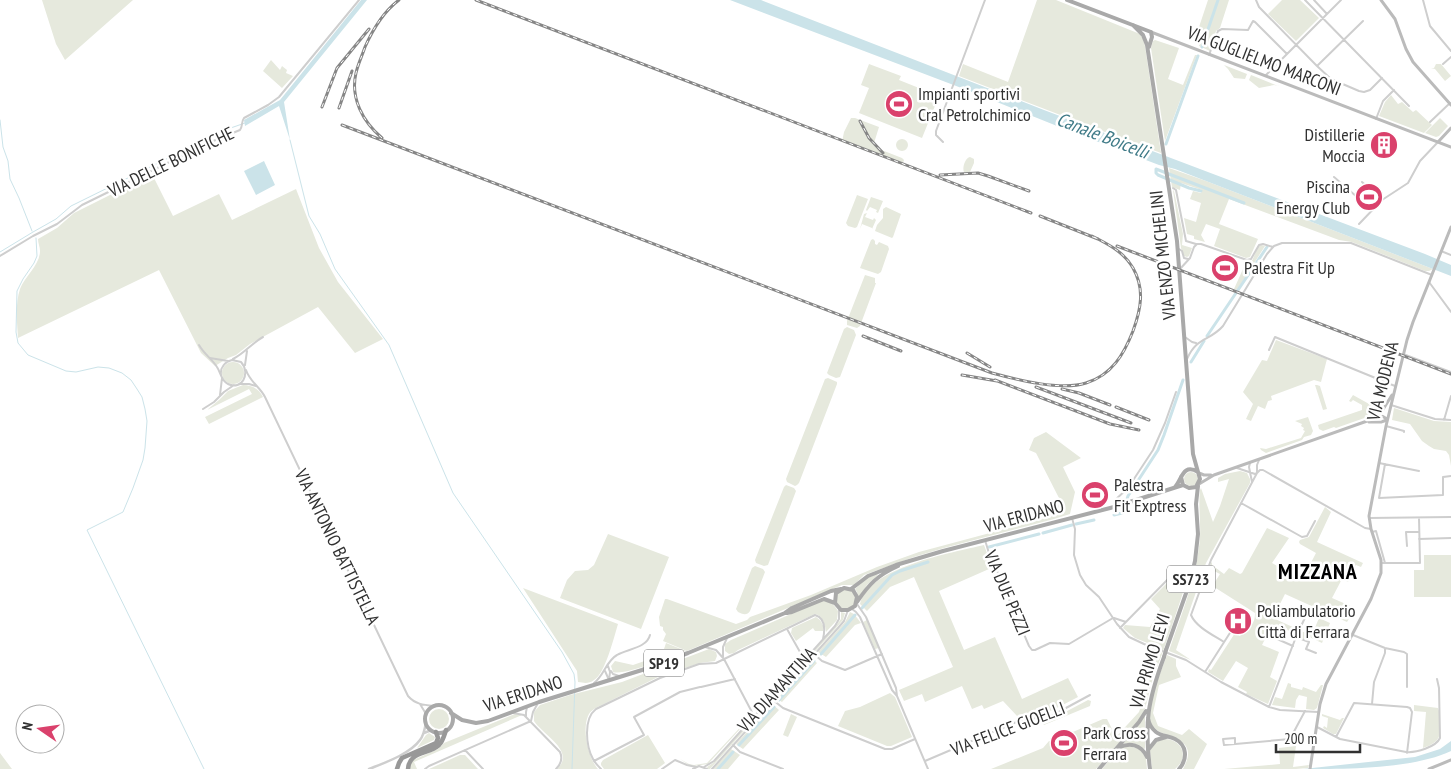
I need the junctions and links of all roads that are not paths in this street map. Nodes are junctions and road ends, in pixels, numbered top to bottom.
1 (359, 0) edge
2 (985, 0) edge
3 (1067, 0) edge
4 (1256, 0) edge
5 (1306, 0) edge
6 (1314, 0) edge
7 (1341, 0) edge
8 (1381, 0) edge
9 (1423, 0) edge
10 (1327, 14) junction
11 (1323, 18) junction
12 (1363, 21) dead end
13 (1132, 26) junction
14 (1151, 32) junction
15 (1163, 37) junction
16 (1151, 39) junction
17 (1344, 39) junction
18 (1146, 43) junction
19 (1296, 45) junction
20 (1451, 51) edge
21 (1148, 54) junction
22 (1287, 54) junction
23 (1209, 55) junction
24 (1451, 57) edge
25 (1443, 64) dead end
26 (1317, 66) junction
27 (1265, 76) junction
28 (1382, 78) junction
29 (1394, 90) junction
30 (1450, 104) edge
31 (1410, 106) dead end
32 (1376, 119) junction
33 (1430, 122) dead end
34 (1451, 128) edge
35 (943, 142) dead end
36 (1438, 142) junction
37 (1451, 147) edge
38 (1334, 177) dead end
39 (1362, 182) dead end
40 (1173, 188) dead end
41 (1382, 200) junction
42 (1372, 210) junction
43 (1359, 224) dead end
44 (1451, 227) edge
45 (1196, 244) junction
46 (1273, 247) junction
47 (1178, 248) junction
48 (1441, 251) junction
49 (1451, 255) edge
50 (0, 256) edge
51 (1188, 259) junction
52 (1180, 269) junction
53 (1432, 276) junction
54 (1429, 282) junction
55 (1451, 312) edge
56 (264, 337) dead end
57 (1185, 337) junction
58 (1198, 342) junction
59 (199, 345) dead end
60 (248, 349) junction
61 (1269, 350) dead end
62 (1403, 354) junction
63 (208, 357) junction
64 (232, 360) junction
65 (228, 361) junction
66 (1187, 362) junction
67 (245, 369) junction
68 (1451, 372) edge
69 (222, 376) junction
70 (238, 384) junction
71 (235, 385) junction
72 (257, 387) junction
73 (1395, 388) junction
74 (1176, 392) dead end
75 (1451, 396) edge
76 (219, 397) junction
77 (1391, 405) junction
78 (203, 409) dead end
79 (1374, 418) junction
80 (1388, 419) junction
81 (1444, 420) junction
82 (1451, 420) edge
83 (1364, 422) junction
84 (1378, 422) junction
85 (1386, 426) junction
86 (1404, 432) dead end
87 (1384, 434) junction
88 (1193, 454) junction
89 (1260, 458) junction
90 (1250, 462) junction
91 (1379, 463) junction
92 (1385, 464) junction
93 (1235, 467) junction
94 (1257, 468) junction
95 (1186, 470) junction
96 (1419, 471) dead end
97 (1250, 472) junction
98 (1198, 473) junction
99 (1257, 473) junction
100 (1214, 475) junction
101 (1451, 476) edge
102 (1181, 477) junction
103 (1252, 482) junction
104 (1184, 485) junction
105 (1198, 485) junction
106 (1173, 488) junction
107 (1188, 488) junction
108 (1374, 490) junction
109 (1380, 491) junction
110 (1241, 503) junction
111 (1196, 504) junction
112 (1114, 507) junction
113 (1451, 517) edge
114 (1369, 518) junction
115 (1419, 518) junction
116 (1073, 520) junction
117 (1315, 520) dead end
118 (1372, 531) junction
119 (1419, 532) junction
120 (1451, 538) edge
121 (1419, 539) junction
122 (986, 542) junction
123 (1407, 546) dead end
124 (912, 560) junction
125 (1383, 563) junction
126 (1176, 571) dead end
127 (841, 589) junction
128 (851, 589) junction
129 (835, 603) junction
130 (857, 603) junction
131 (1280, 607) dead end
132 (838, 608) junction
133 (850, 610) junction
134 (785, 613) junction
135 (866, 617) junction
136 (1112, 617) junction
137 (1304, 618) junction
138 (1328, 618) dead end
139 (862, 619) junction
140 (1126, 622) junction
141 (1235, 625) dead end
142 (1120, 628) junction
143 (787, 629) junction
144 (650, 635) dead end
145 (1268, 635) dead end
146 (1353, 635) junction
147 (1296, 637) junction
148 (727, 638) junction
149 (823, 639) junction
150 (1224, 642) junction
151 (1293, 646) junction
152 (705, 647) junction
153 (1385, 648) junction
154 (800, 652) junction
155 (1316, 652) dead end
156 (810, 653) junction
157 (814, 654) junction
158 (882, 654) junction
159 (877, 656) junction
160 (724, 659) junction
161 (802, 663) junction
162 (608, 664) junction
163 (610, 670) junction
164 (604, 671) junction
165 (1205, 672) junction
166 (622, 676) junction
167 (734, 679) junction
168 (609, 680) junction
169 (1437, 680) dead end
170 (591, 686) junction
171 (1407, 687) dead end
172 (897, 696) junction
173 (1090, 696) dead end
174 (773, 700) junction
175 (539, 702) junction
176 (420, 704) junction
177 (1372, 704) junction
178 (434, 706) junction
179 (527, 707) junction
180 (1269, 707) junction
181 (1148, 709) junction
182 (1305, 711) junction
183 (511, 712) junction
184 (1319, 712) junction
185 (451, 713) junction
186 (426, 714) junction
187 (531, 716) junction
188 (754, 716) junction
189 (527, 718) junction
190 (462, 720) junction
191 (531, 721) junction
192 (426, 722) junction
193 (450, 725) junction
194 (1316, 727) junction
195 (446, 730) junction
196 (435, 732) junction
197 (423, 734) junction
198 (1167, 736) junction
199 (1336, 737) junction
200 (915, 739) junction
201 (1235, 744) junction
202 (733, 745) junction
203 (465, 750) junction
204 (1148, 752) junction
205 (1112, 753) junction
206 (1408, 753) junction
207 (1451, 760) edge
208 (925, 761) junction
209 (594, 762) junction
210 (1149, 762) junction
211 (687, 765) junction
212 (704, 767) junction
213 (694, 768) edge
214 (1100, 768) edge
215 (369, 769) edge
216 (397, 769) edge
217 (407, 769) edge
218 (425, 769) edge
219 (483, 769) edge
220 (556, 769) edge
221 (601, 769) edge
222 (662, 769) edge
223 (689, 769) edge
224 (707, 769) edge
225 (712, 769) edge
226 (783, 769) edge
227 (928, 769) edge
228 (1150, 769) edge
229 (1179, 769) edge
230 (1310, 769) edge
231 (1429, 769) edge

1 - 50 street, VIA DELLE BONIFICHE
2 - 35 street
3 - 13 main road, VIA GUGLIELMO MARCONI
4 - 19 street
5 - 11 street
6 - 10 street
7 - 10 street
8 - 30 main road
9 - 20 street
10 - 11 street
11 - 17 street
11 - 19 street
12 - 17 street
13 - 14 main road, VIA GUGLIELMO MARCONI
13 - 18 main road, VIA ENZO MICHELINI
14 - 15 main road, VIA GUGLIELMO MARCONI
14 - 16 main road, VIA ENZO MICHELINI
14 - 18 main road
15 - 16 main road
15 - 23 main road, VIA GUGLIELMO MARCONI
16 - 21 main road, VIA ENZO MICHELINI
17 - 26 street
17 - 28 street
18 - 21 main road, VIA ENZO MICHELINI
19 - 22 street
19 - 26 street
21 - 47 main road, VIA ENZO MICHELINI
22 - 23 street
22 - 27 street
23 - 27 main road, VIA GUGLIELMO MARCONI
24 - 25 street
26 - 28 street
27 - 32 main road, VIA GUGLIELMO MARCONI
28 - 29 street
29 - 31 street
29 - 32 street
30 - 33 street
32 - 36 main road, VIA GUGLIELMO MARCONI
34 - 36 main road
36 - 37 main road, VIA GUGLIELMO MARCONI
36 - 41 street
38 - 42 street
39 - 41 street
40 - 45 street
41 - 42 street
42 - 43 street
44 - 48 main road, VIA MODENA
45 - 46 street
45 - 51 street
46 - 53 street
46 - 58 street
47 - 51 street
47 - 52 main road, VIA ENZO MICHELINI
48 - 49 street
48 - 53 main road, VIA MODENA
51 - 52 street
52 - 57 main road, VIA ENZO MICHELINI
53 - 54 main road, VIA MODENA
54 - 55 street
54 - 62 main road, VIA MODENA
56 - 60 street
57 - 58 street
57 - 66 main road, VIA ENZO MICHELINI
58 - 66 street
59 - 63 street
60 - 64 street
60 - 67 street
61 - 73 street
62 - 68 street
62 - 73 main road, VIA MODENA
63 - 65 street
63 - 69 street
64 - 65 street
64 - 67 street, VIA ANTONIO BATTISTELLA
65 - 69 street
66 - 88 main road, VIA ENZO MICHELINI
67 - 70 street
67 - 72 street, VIA ANTONIO BATTISTELLA
69 - 71 street
69 - 76 street
70 - 71 street
70 - 72 street
71 - 76 street
72 - 176 street, VIA ANTONIO BATTISTELLA
73 - 77 main road, VIA MODENA
73 - 79 main road
74 - 112 street
75 - 81 street
76 - 78 street
77 - 80 main road, VIA MODENA
77 - 81 street
79 - 80 main road
79 - 83 main road
80 - 84 main road
80 - 85 main road, VIA MODENA
81 - 82 street
83 - 84 main road
83 - 89 main road
84 - 87 main road
85 - 86 street
85 - 87 main road, VIA MODENA
87 - 91 main road, VIA MODENA
88 - 95 main road, VIA ENZO MICHELINI
88 - 98 main road, VIA ENZO MICHELINI
89 - 90 main road
89 - 94 street
90 - 93 main road
90 - 94 street
90 - 97 street
91 - 92 street
91 - 108 main road, VIA MODENA
92 - 96 street
92 - 109 street
93 - 97 street
93 - 100 main road
94 - 99 street
95 - 98 main road
95 - 102 main road
97 - 99 street
97 - 103 street
98 - 100 main road
98 - 105 main road
99 - 103 street
99 - 118 street
100 - 105 main road
101 - 109 street
102 - 104 main road
102 - 106 main road
103 - 110 street
104 - 106 main road, VIA ERIDANO
104 - 107 main road
105 - 107 main road
105 - 111 main road, VIA PRIMO LEVI / SS723
106 - 112 main road, VIA ERIDANO
107 - 111 main road, VIA PRIMO LEVI / SS723
108 - 109 street
108 - 114 main road, VIA MODENA
110 - 117 street
110 - 150 street
111 - 181 main road, VIA PRIMO LEVI / SS723, bridge
112 - 116 main road, VIA ERIDANO
113 - 115 street
114 - 115 street
114 - 118 main road, VIA MODENA
115 - 119 street
116 - 122 main road, VIA ERIDANO
116 - 136 street
118 - 125 main road, VIA MODENA
119 - 121 street
119 - 123 street
120 - 121 street
121 - 125 street
122 - 124 main road, VIA ERIDANO
122 - 136 street, VIA DUE PEZZI
124 - 128 main road, VIA ERIDANO
124 - 130 main road, VIA ERIDANO
125 - 146 main road
126 - 140 street
127 - 128 main road, VIA ERIDANO
127 - 129 main road
127 - 134 main road, VIA ERIDANO / SP19
128 - 130 main road
129 - 132 main road
129 - 134 main road, VIA ERIDANO / SP19
130 - 133 main road, VIA ERIDANO
130 - 135 street
131 - 137 street
132 - 133 main road
132 - 149 street, VIA DIAMANTINA
133 - 139 street
133 - 157 street, VIA DIAMANTINA
134 - 148 main road, VIA ERIDANO / SP19
135 - 139 street
135 - 158 street
136 - 140 street
136 - 142 street
137 - 138 street
137 - 147 street
139 - 159 street
140 - 142 street
141 - 150 street
142 - 165 street
143 - 149 street
143 - 154 street
143 - 160 street
144 - 162 street, VIA ERIDANO
145 - 151 street
146 - 153 street
146 - 184 main road
147 - 151 street
147 - 155 street
148 - 152 main road, VIA ERIDANO / SP19
148 - 160 street
149 - 156 street, VIA DIAMANTINA
150 - 165 street
151 - 180 street
152 - 160 street
152 - 166 main road, VIA ERIDANO / SP19
153 - 171 street
153 - 177 street
154 - 156 street
154 - 161 street
156 - 161 street, VIA DIAMANTINA
157 - 159 street
157 - 174 street, VIA DIAMANTINA
158 - 159 street
158 - 172 street
159 - 172 street
160 - 167 street
160 - 209 street
161 - 188 street, VIA DIAMANTINA
162 - 163 street
162 - 164 street, VIA ERIDANO
163 - 166 street
163 - 168 street
164 - 168 street
164 - 170 street, VIA ERIDANO
165 - 180 street
166 - 168 main road, VIA ERIDANO / SP19
167 - 188 street
167 - 209 street
168 - 170 main road, VIA ERIDANO / SP19
169 - 206 street
170 - 175 main road, VIA ERIDANO / SP19
172 - 200 street
173 - 208 street, VIA FELICE GIOELLI
174 - 200 street
174 - 202 street, VIA DIAMANTINA
175 - 179 main road, VIA ERIDANO / SP19
175 - 187 street
176 - 178 street
176 - 186 street, VIA ANTONIO BATTISTELLA
177 - 199 street
177 - 206 street
178 - 185 main road, VIA ERIDANO / SP19
178 - 186 main road
179 - 183 main road, VIA ERIDANO / SP19
179 - 187 street
179 - 189 street
180 - 182 street
181 - 198 main road
181 - 204 main road, VIA PRIMO LEVI / SS723
181 - 205 main road
182 - 184 street
182 - 201 street
183 - 189 street
183 - 190 main road, VIA ERIDANO / SP19
184 - 194 main road
185 - 190 main road, VIA ERIDANO / SP19
185 - 193 main road
186 - 192 main road
187 - 191 street
188 - 212 street, VIA DIAMANTINA
189 - 191 street
190 - 193 main road, VIA ERIDANO / SP19
191 - 203 street
191 - 220 street
192 - 196 main road
192 - 197 street
193 - 195 main road, VIA ERIDANO / SP19
194 - 199 street
194 - 230 main road
195 - 196 main road
195 - 217 highway
196 - 197 street
196 - 216 highway
197 - 215 street
198 - 204 main road
198 - 229 main road
199 - 206 street
200 - 208 street
201 - 201 street
202 - 225 street, VIA DIAMANTINA
202 - 226 street
203 - 218 street
203 - 219 street
204 - 210 main road, VIA PRIMO LEVI / SS723
205 - 210 main road
205 - 214 main road
207 - 231 main road
208 - 227 street
209 - 221 street
210 - 228 main road, VIA PRIMO LEVI / SS723
211 - 213 street
211 - 222 street
211 - 223 street
212 - 213 street
212 - 224 street

